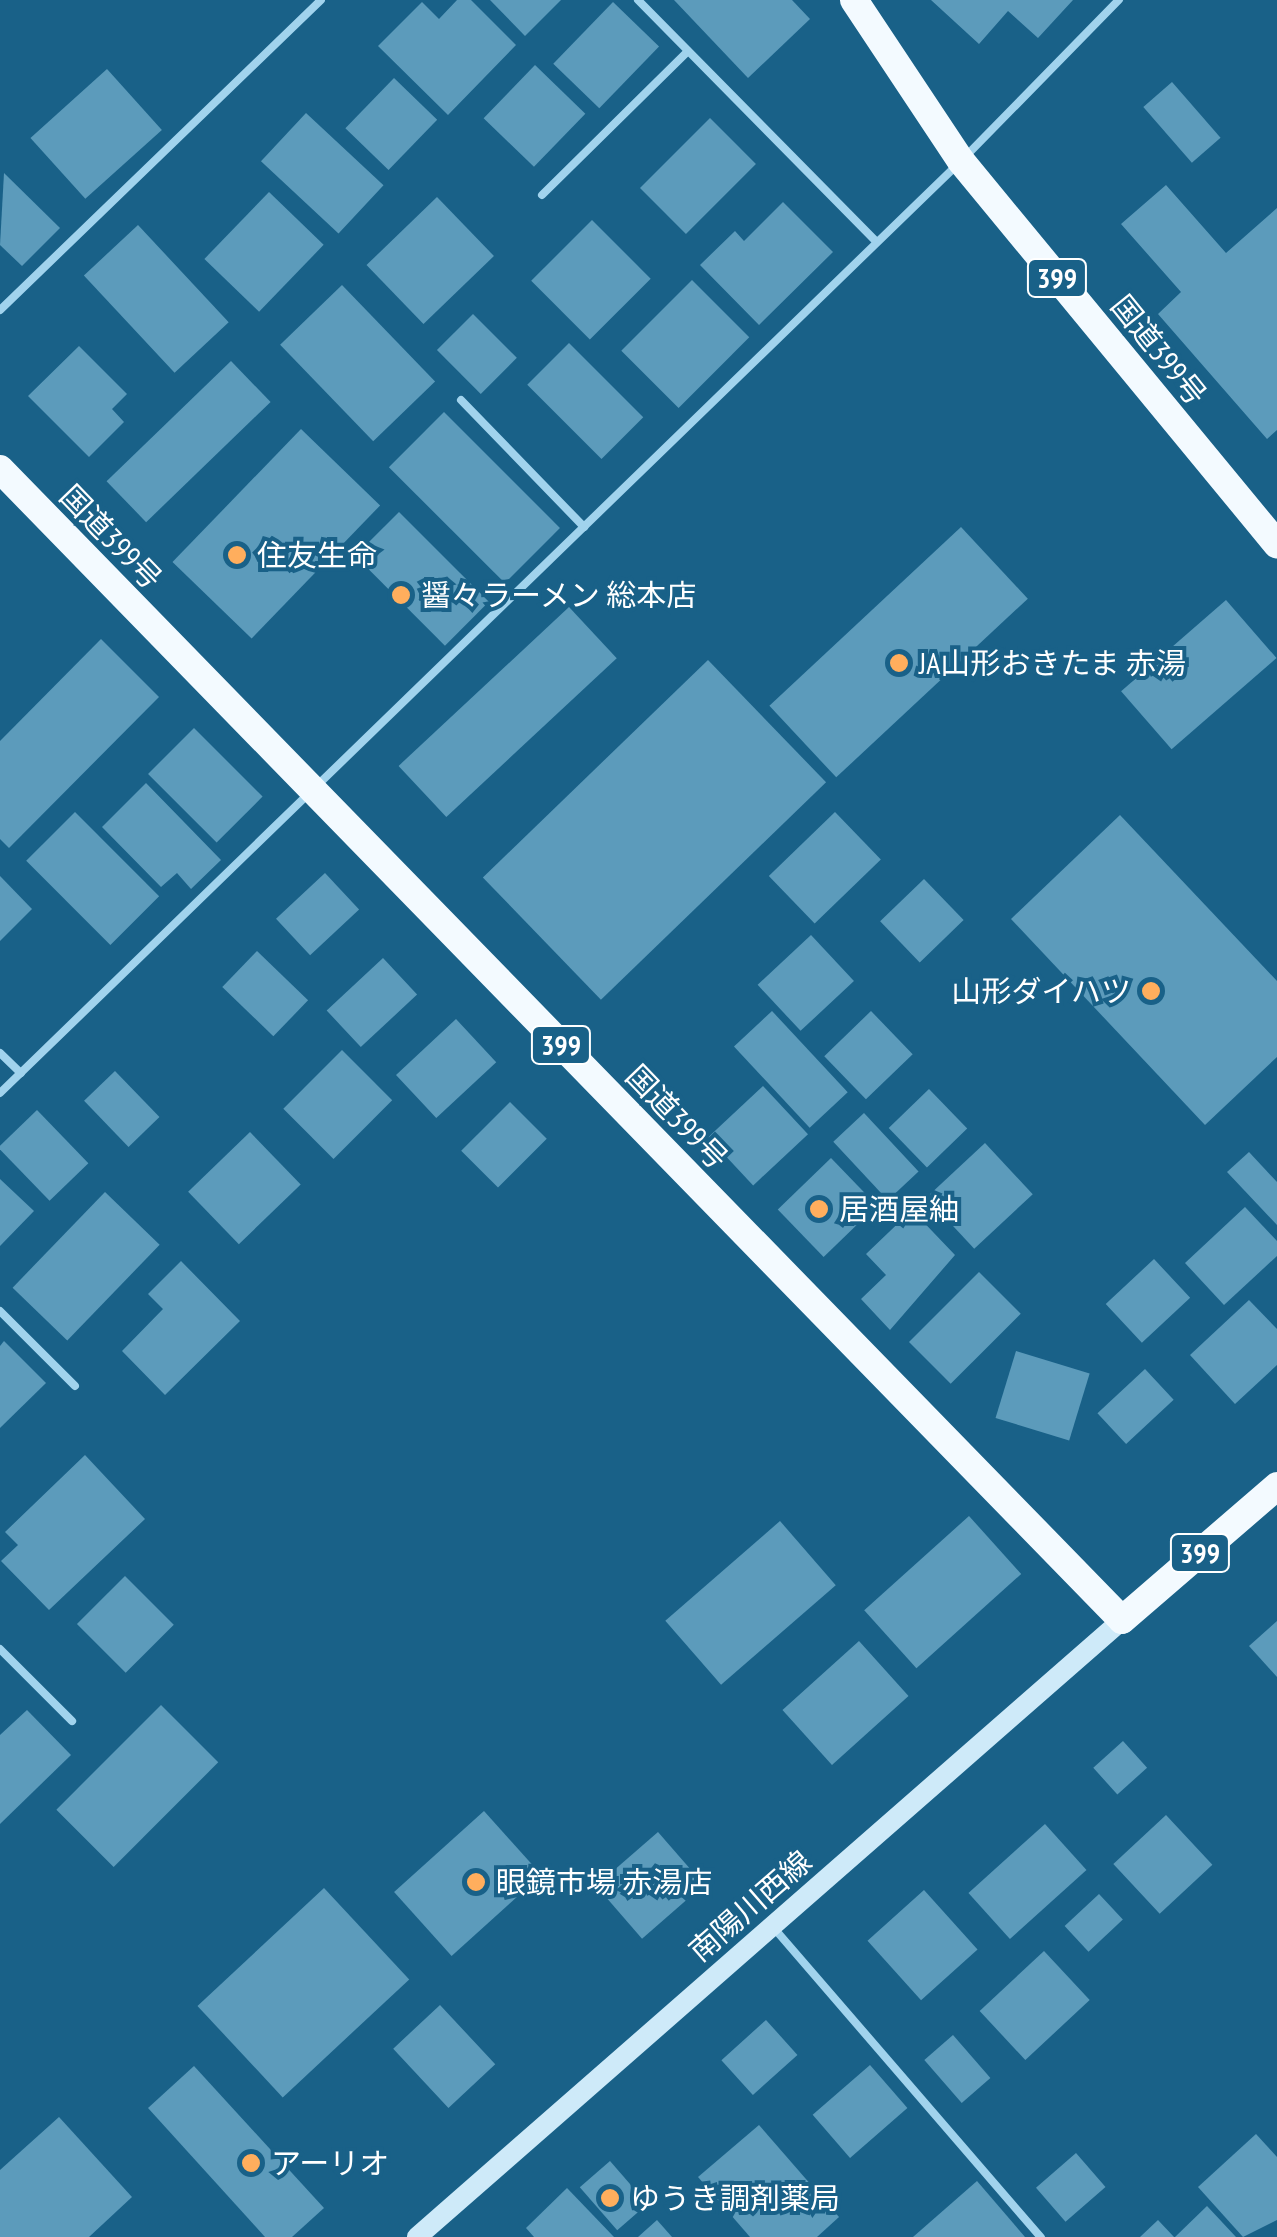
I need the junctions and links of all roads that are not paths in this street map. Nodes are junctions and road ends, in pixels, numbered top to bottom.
1 (321, 0) edge
2 (638, 0) edge
3 (854, 0) edge
4 (1120, 0) edge
5 (688, 52) junction
6 (961, 161) junction
7 (542, 195) dead end
8 (876, 242) junction
9 (0, 310) edge
10 (461, 400) dead end
11 (0, 470) edge
12 (584, 527) junction
13 (1277, 544) edge
14 (314, 792) junction
15 (0, 1053) edge
16 (21, 1073) junction
17 (0, 1093) edge
18 (0, 1311) edge
19 (75, 1386) dead end
20 (1277, 1486) edge
21 (1122, 1620) junction
22 (0, 1649) edge
23 (72, 1721) dead end
24 (773, 1926) junction
25 (417, 2237) edge
26 (1041, 2237) edge

1 - 9 lane
2 - 5 lane
3 - 6 highway, 国道399号 / 399
4 - 6 lane
5 - 7 lane
5 - 8 lane
6 - 8 lane
6 - 13 highway, 国道399号 / 399
8 - 12 lane
10 - 12 lane
11 - 14 highway, 国道399号 / 399
12 - 14 lane
14 - 16 lane
14 - 21 highway, 国道399号 / 399
15 - 16 lane
16 - 17 lane
18 - 19 lane
20 - 21 highway, 399
21 - 24 main road, 南陽川西線
22 - 23 lane
24 - 25 main road, 南陽川西線
24 - 26 lane

